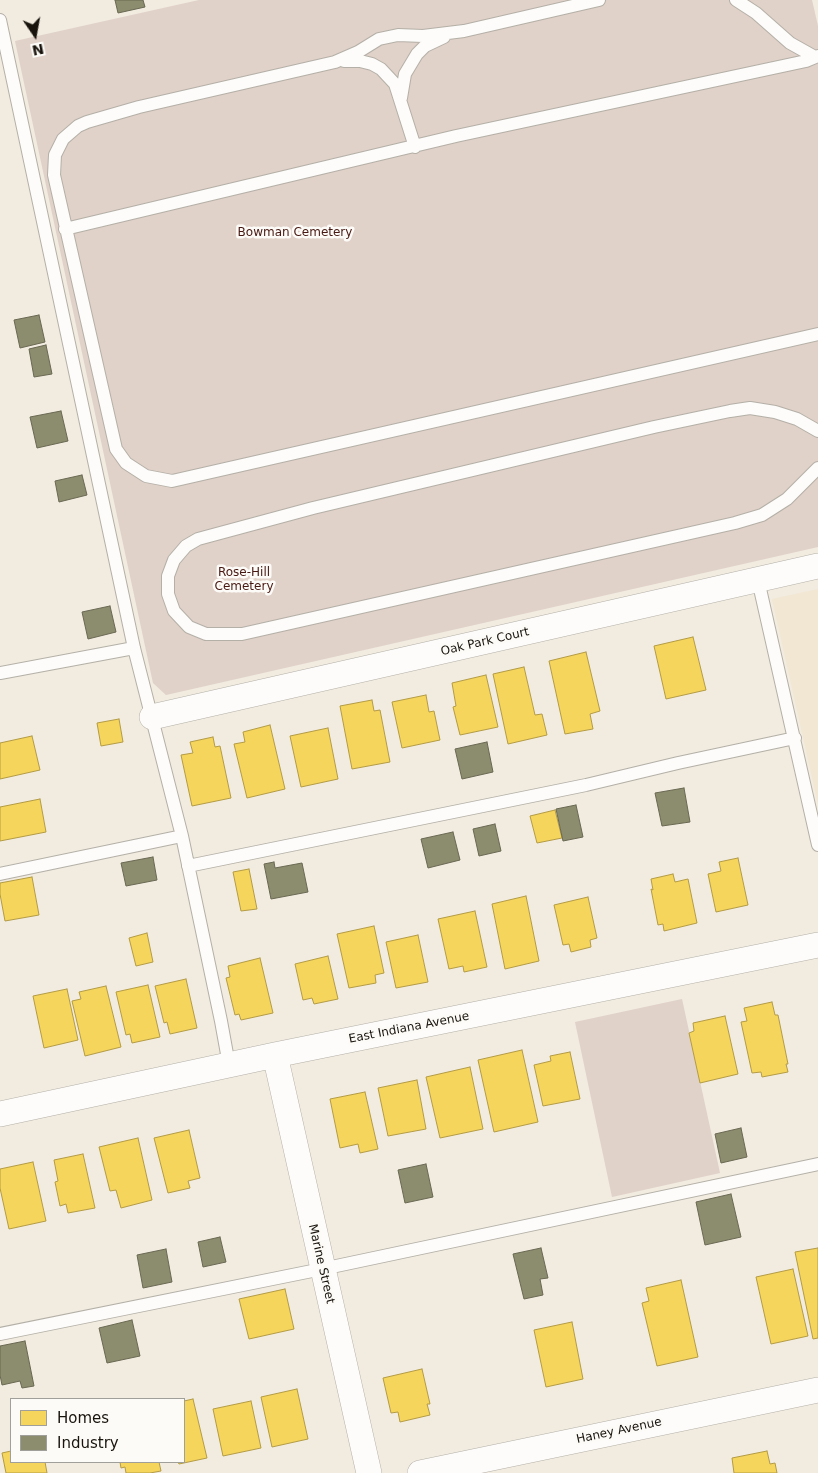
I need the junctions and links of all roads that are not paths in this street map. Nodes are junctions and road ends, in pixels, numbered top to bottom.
1 (599, 0) edge
2 (736, 0) edge
3 (0, 20) edge
4 (450, 34) junction
5 (816, 56) edge
6 (335, 62) junction
7 (401, 101) junction
8 (415, 147) junction
9 (65, 228) junction
10 (818, 334) edge
11 (818, 431) edge
12 (818, 468) edge
13 (818, 566) edge
14 (758, 580) junction
15 (134, 648) junction
16 (0, 673) edge
17 (152, 717) junction
18 (795, 738) junction
19 (182, 836) junction
20 (818, 845) edge
21 (188, 866) junction
22 (0, 874) edge
23 (818, 945) edge
24 (275, 1055) junction
25 (229, 1065) junction
26 (0, 1114) edge
27 (818, 1164) edge
28 (322, 1269) junction
29 (0, 1334) edge
30 (818, 1390) edge
31 (369, 1473) edge
32 (420, 1473) edge

1 - 4 lane
2 - 5 lane
3 - 15 lane
4 - 6 lane
4 - 7 lane
5 - 8 lane
6 - 7 lane
6 - 9 lane
7 - 8 lane
8 - 9 lane
9 - 10 lane
11 - 12 lane
13 - 14 street, Oak Park Court
14 - 17 street, Oak Park Court
14 - 18 lane
15 - 16 lane
15 - 17 lane
17 - 19 lane
18 - 20 lane
18 - 21 lane
19 - 21 lane
19 - 22 lane
21 - 25 lane
23 - 24 street, East Indiana Avenue
24 - 25 street, East Indiana Avenue
24 - 28 street, Marine Street
25 - 26 street, East Indiana Avenue
27 - 28 lane
28 - 29 lane
28 - 31 street, Marine Street
30 - 32 street, Haney Avenue

